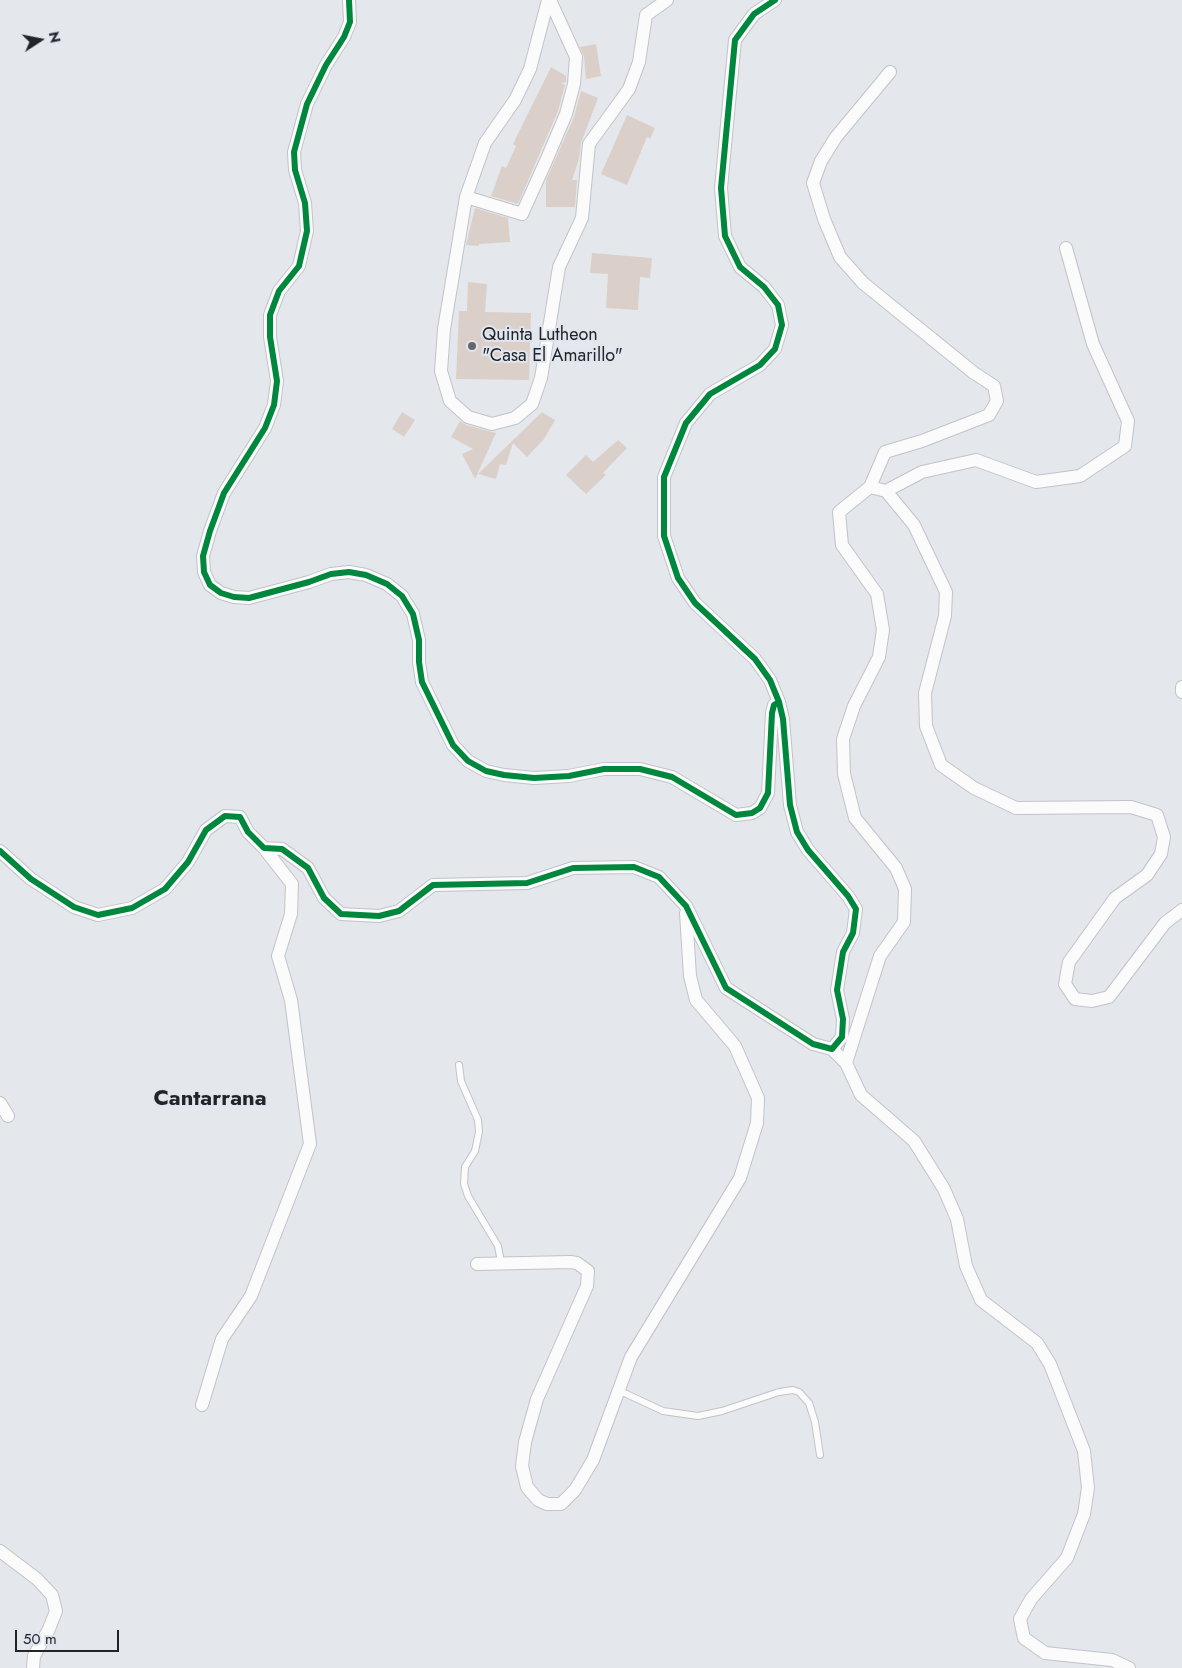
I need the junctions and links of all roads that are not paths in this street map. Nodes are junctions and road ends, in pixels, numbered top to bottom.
1 (349, 0) edge
2 (549, 0) edge
3 (667, 0) edge
4 (775, 0) edge
5 (890, 72) dead end
6 (466, 197) junction
7 (1066, 248) dead end
8 (870, 487) junction
9 (886, 491) junction
10 (1182, 687) edge
11 (1182, 692) edge
12 (779, 702) junction
13 (264, 848) junction
14 (0, 851) edge
15 (686, 906) junction
16 (1182, 910) edge
17 (832, 1049) junction
18 (846, 1063) junction
19 (459, 1065) dead end
20 (0, 1103) edge
21 (8, 1116) dead end
22 (501, 1262) junction
23 (477, 1264) dead end
24 (618, 1390) junction
25 (202, 1405) dead end
26 (820, 1454) dead end
27 (0, 1551) edge
28 (33, 1668) edge
29 (1129, 1668) edge

1 - 12 street
2 - 6 street
2 - 6 street
3 - 6 street
4 - 12 street
5 - 8 street
7 - 9 street
8 - 9 street
8 - 18 street
9 - 16 street
10 - 11 street
12 - 17 street
13 - 14 street
13 - 15 street
13 - 25 street
15 - 17 street
15 - 24 street
17 - 18 street
18 - 29 street
19 - 22 lane
20 - 21 street
22 - 23 street
22 - 24 street
24 - 26 lane
27 - 28 street

